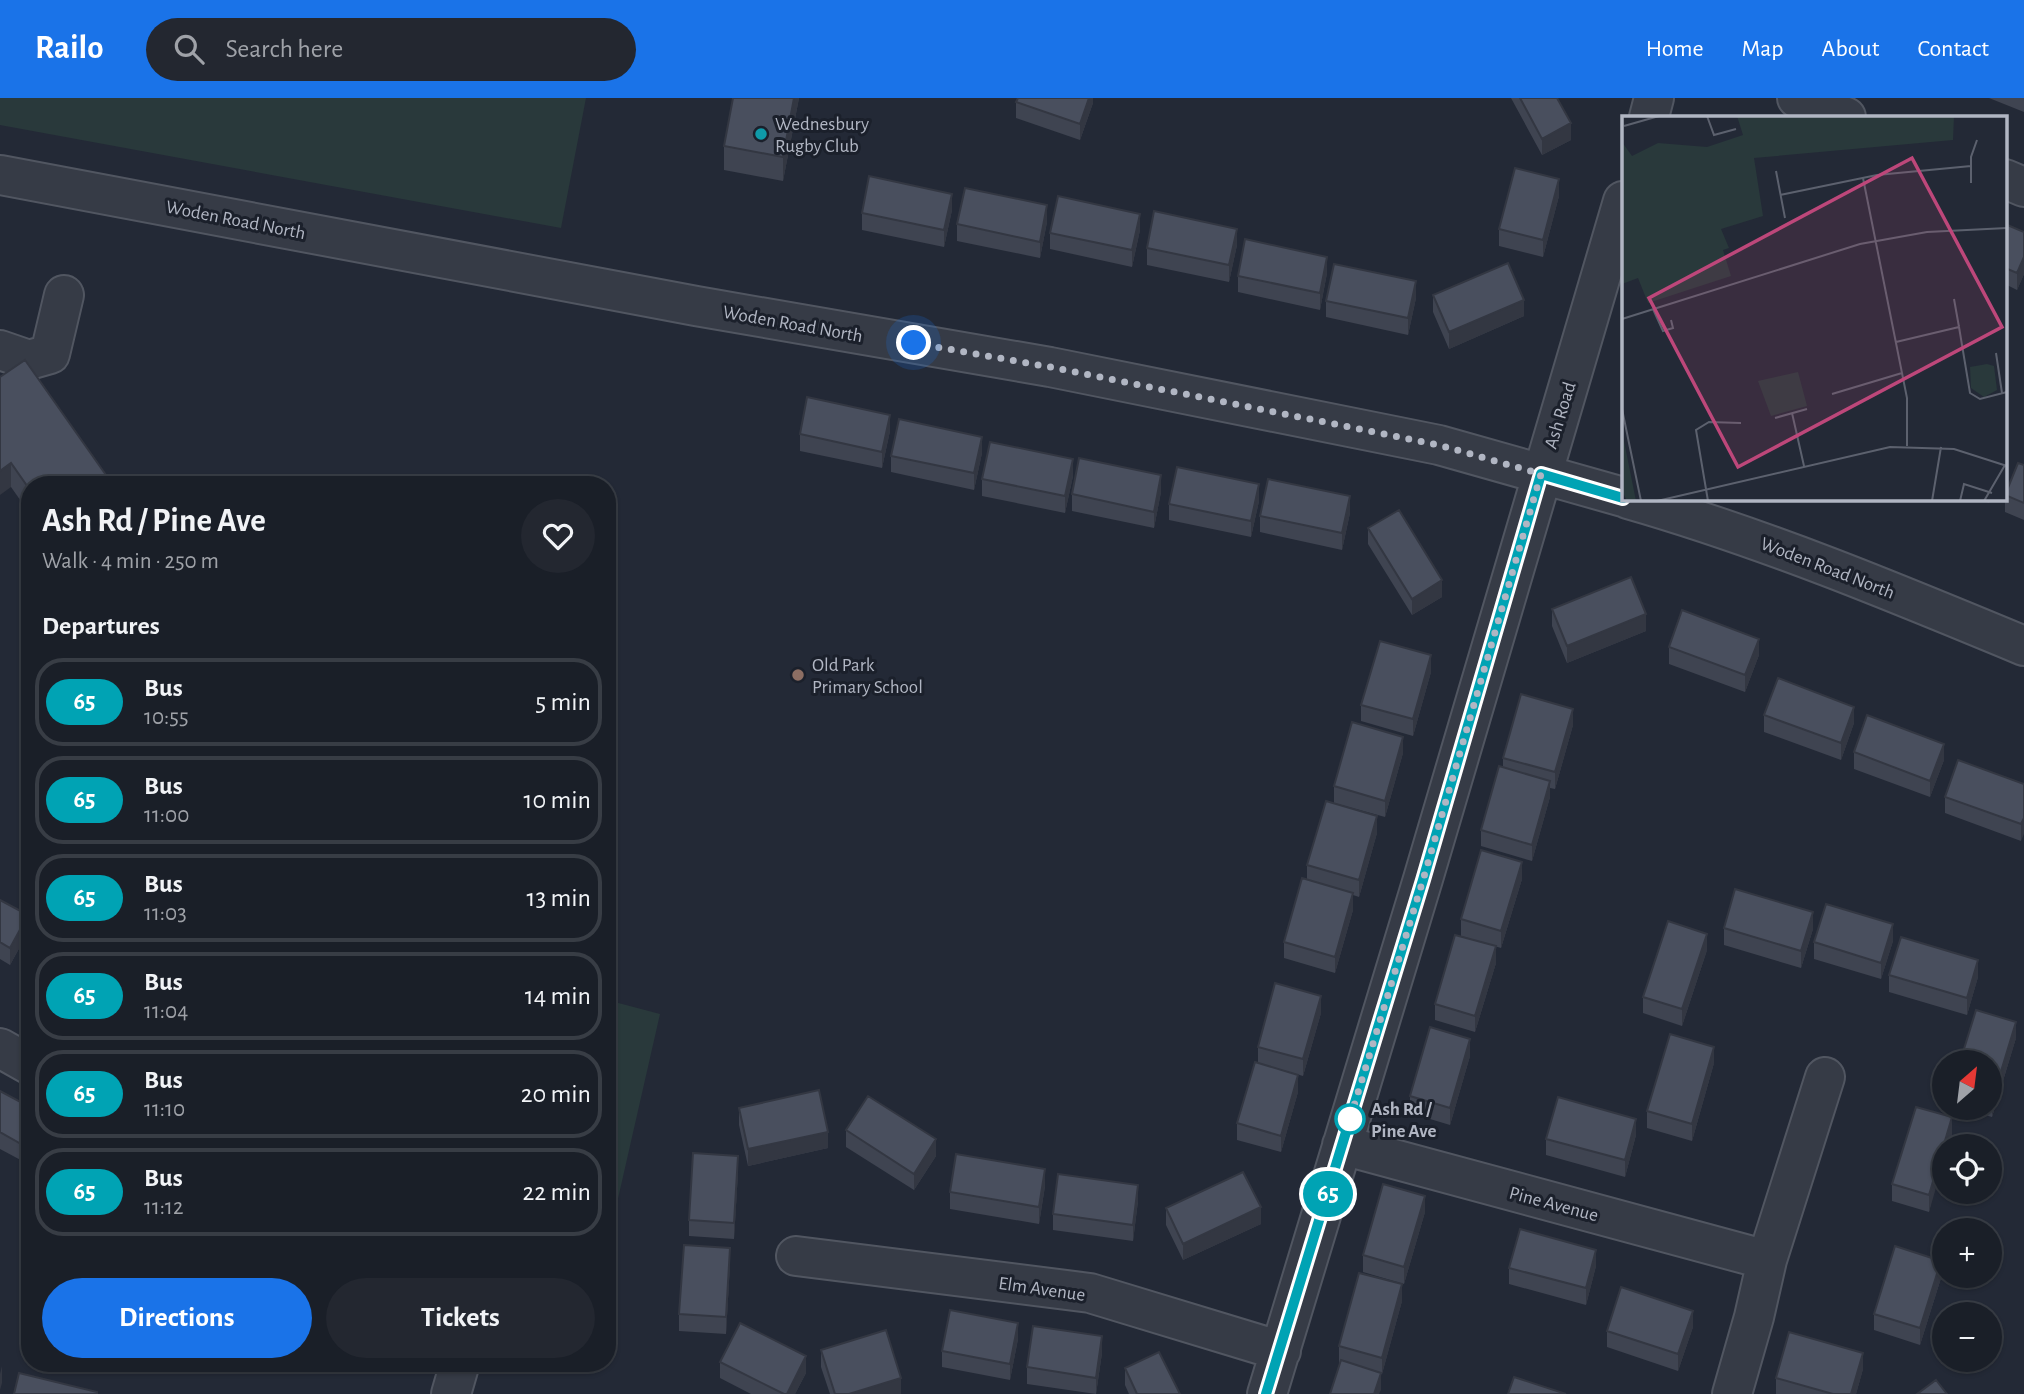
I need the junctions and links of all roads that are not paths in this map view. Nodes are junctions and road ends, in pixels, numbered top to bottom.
1 (1654, 98) edge
2 (1797, 98) edge
3 (1648, 116) edge
4 (1843, 116) edge
5 (0, 175) edge
6 (2007, 180) edge
7 (2024, 187) edge
8 (1622, 204) edge
9 (64, 295) dead end
10 (0, 350) edge
11 (1541, 474) junction
12 (1622, 497) edge
13 (1632, 500) edge
14 (2024, 646) edge
15 (0, 1048) edge
16 (21, 1060) edge
17 (1825, 1077) dead end
18 (1342, 1145) junction
19 (796, 1256) dead end
20 (1767, 1261) junction
21 (1280, 1351) junction
22 (457, 1372) edge
23 (451, 1394) edge
24 (1266, 1394) edge
25 (1732, 1394) edge

1 - 3 street
2 - 4 street
5 - 11 street, Woden Road North
6 - 7 street
8 - 11 street, Ash Road
9 - 10 street
11 - 12 street, Woden Road North
11 - 18 street, Ash Road
13 - 14 street, Woden Road North
15 - 16 street
17 - 20 street
18 - 20 street, Pine Avenue
18 - 21 street, Ash Road
19 - 21 street, Elm Avenue
20 - 25 street
21 - 24 street, Ash Road
22 - 23 street

